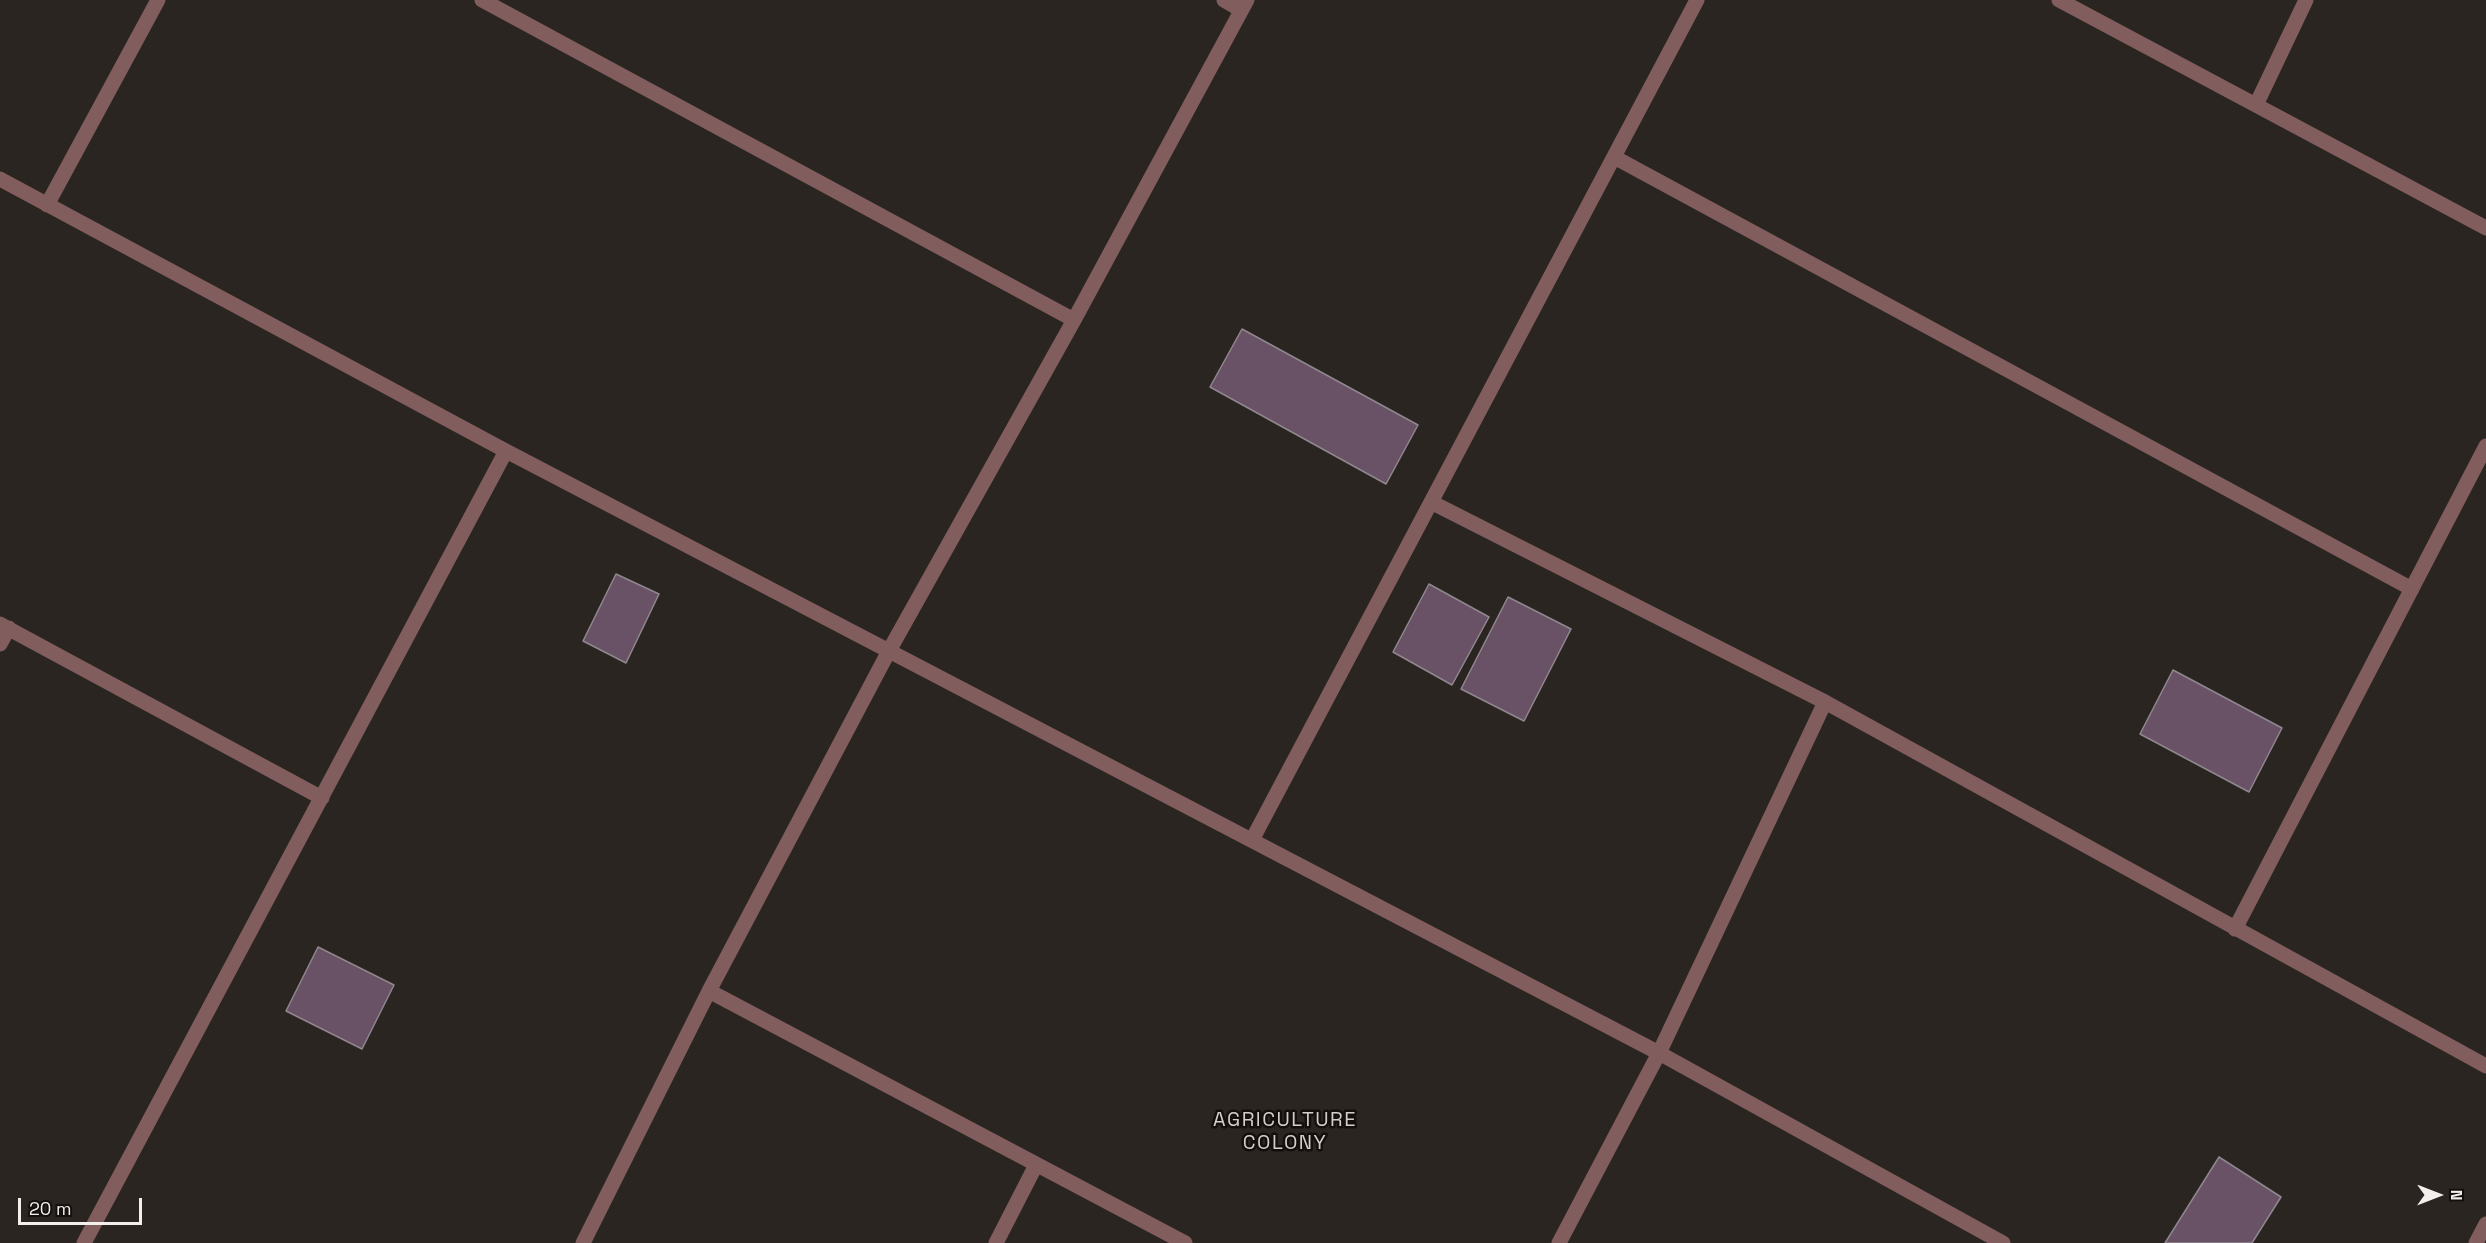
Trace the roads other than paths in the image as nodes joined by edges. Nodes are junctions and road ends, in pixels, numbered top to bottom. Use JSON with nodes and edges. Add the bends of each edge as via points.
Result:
{"nodes":[{"id":1,"x":158,"y":0,"type":"edge"},
{"id":2,"x":482,"y":0,"type":"edge"},
{"id":3,"x":1224,"y":0,"type":"edge"},
{"id":4,"x":1697,"y":0,"type":"edge"},
{"id":5,"x":2059,"y":0,"type":"edge"},
{"id":6,"x":2306,"y":0,"type":"edge"},
{"id":7,"x":1244,"y":5,"type":"edge"},
{"id":8,"x":2256,"y":105,"type":"junction"},
{"id":9,"x":1614,"y":157,"type":"junction"},
{"id":10,"x":0,"y":179,"type":"edge"},
{"id":11,"x":47,"y":205,"type":"junction"},
{"id":12,"x":2486,"y":228,"type":"edge"},
{"id":13,"x":1074,"y":320,"type":"junction"},
{"id":14,"x":2486,"y":446,"type":"edge"},
{"id":15,"x":506,"y":451,"type":"junction"},
{"id":16,"x":1431,"y":502,"type":"junction"},
{"id":17,"x":2412,"y":589,"type":"junction"},
{"id":18,"x":4,"y":626,"type":"edge"},
{"id":19,"x":0,"y":644,"type":"edge"},
{"id":20,"x":890,"y":650,"type":"junction"},
{"id":21,"x":1826,"y":702,"type":"junction"},
{"id":22,"x":322,"y":798,"type":"junction"},
{"id":23,"x":1252,"y":840,"type":"junction"},
{"id":24,"x":2235,"y":929,"type":"junction"},
{"id":25,"x":709,"y":991,"type":"junction"},
{"id":26,"x":1659,"y":1053,"type":"junction"},
{"id":27,"x":2486,"y":1066,"type":"edge"},
{"id":28,"x":1036,"y":1165,"type":"junction"},
{"id":29,"x":2486,"y":1224,"type":"edge"},
{"id":30,"x":84,"y":1243,"type":"edge"},
{"id":31,"x":583,"y":1243,"type":"edge"},
{"id":32,"x":996,"y":1243,"type":"edge"},
{"id":33,"x":1185,"y":1243,"type":"edge"},
{"id":34,"x":1559,"y":1243,"type":"edge"},
{"id":35,"x":2003,"y":1243,"type":"edge"},
{"id":36,"x":2476,"y":1243,"type":"edge"}],
"edges":[{"from":1,"to":11,"type":"street"},
{"from":2,"to":13,"type":"street"},
{"from":3,"to":7,"type":"street"},
{"from":4,"to":9,"type":"street"},
{"from":5,"to":8,"type":"street"},
{"from":6,"to":8,"type":"street"},
{"from":7,"to":13,"type":"street"},
{"from":8,"to":12,"type":"street"},
{"from":9,"to":16,"type":"street"},
{"from":9,"to":17,"type":"street"},
{"from":10,"to":11,"type":"street"},
{"from":11,"to":15,"type":"street"},
{"from":13,"to":20,"type":"street"},
{"from":14,"to":17,"type":"street"},
{"from":15,"to":20,"type":"street"},
{"from":15,"to":22,"type":"street"},
{"from":16,"to":21,"type":"street"},
{"from":16,"to":23,"type":"street"},
{"from":17,"to":24,"type":"street"},
{"from":18,"to":19,"type":"street"},
{"from":18,"to":22,"type":"street"},
{"from":20,"to":23,"type":"street"},
{"from":20,"to":25,"type":"street"},
{"from":21,"to":24,"type":"street"},
{"from":21,"to":26,"type":"street"},
{"from":22,"to":30,"type":"street"},
{"from":23,"to":26,"type":"street"},
{"from":24,"to":27,"type":"street"},
{"from":25,"to":28,"type":"street"},
{"from":25,"to":31,"type":"street"},
{"from":26,"to":34,"type":"street"},
{"from":26,"to":35,"type":"street"},
{"from":28,"to":32,"type":"street"},
{"from":28,"to":33,"type":"street"},
{"from":29,"to":36,"type":"street"}]}
